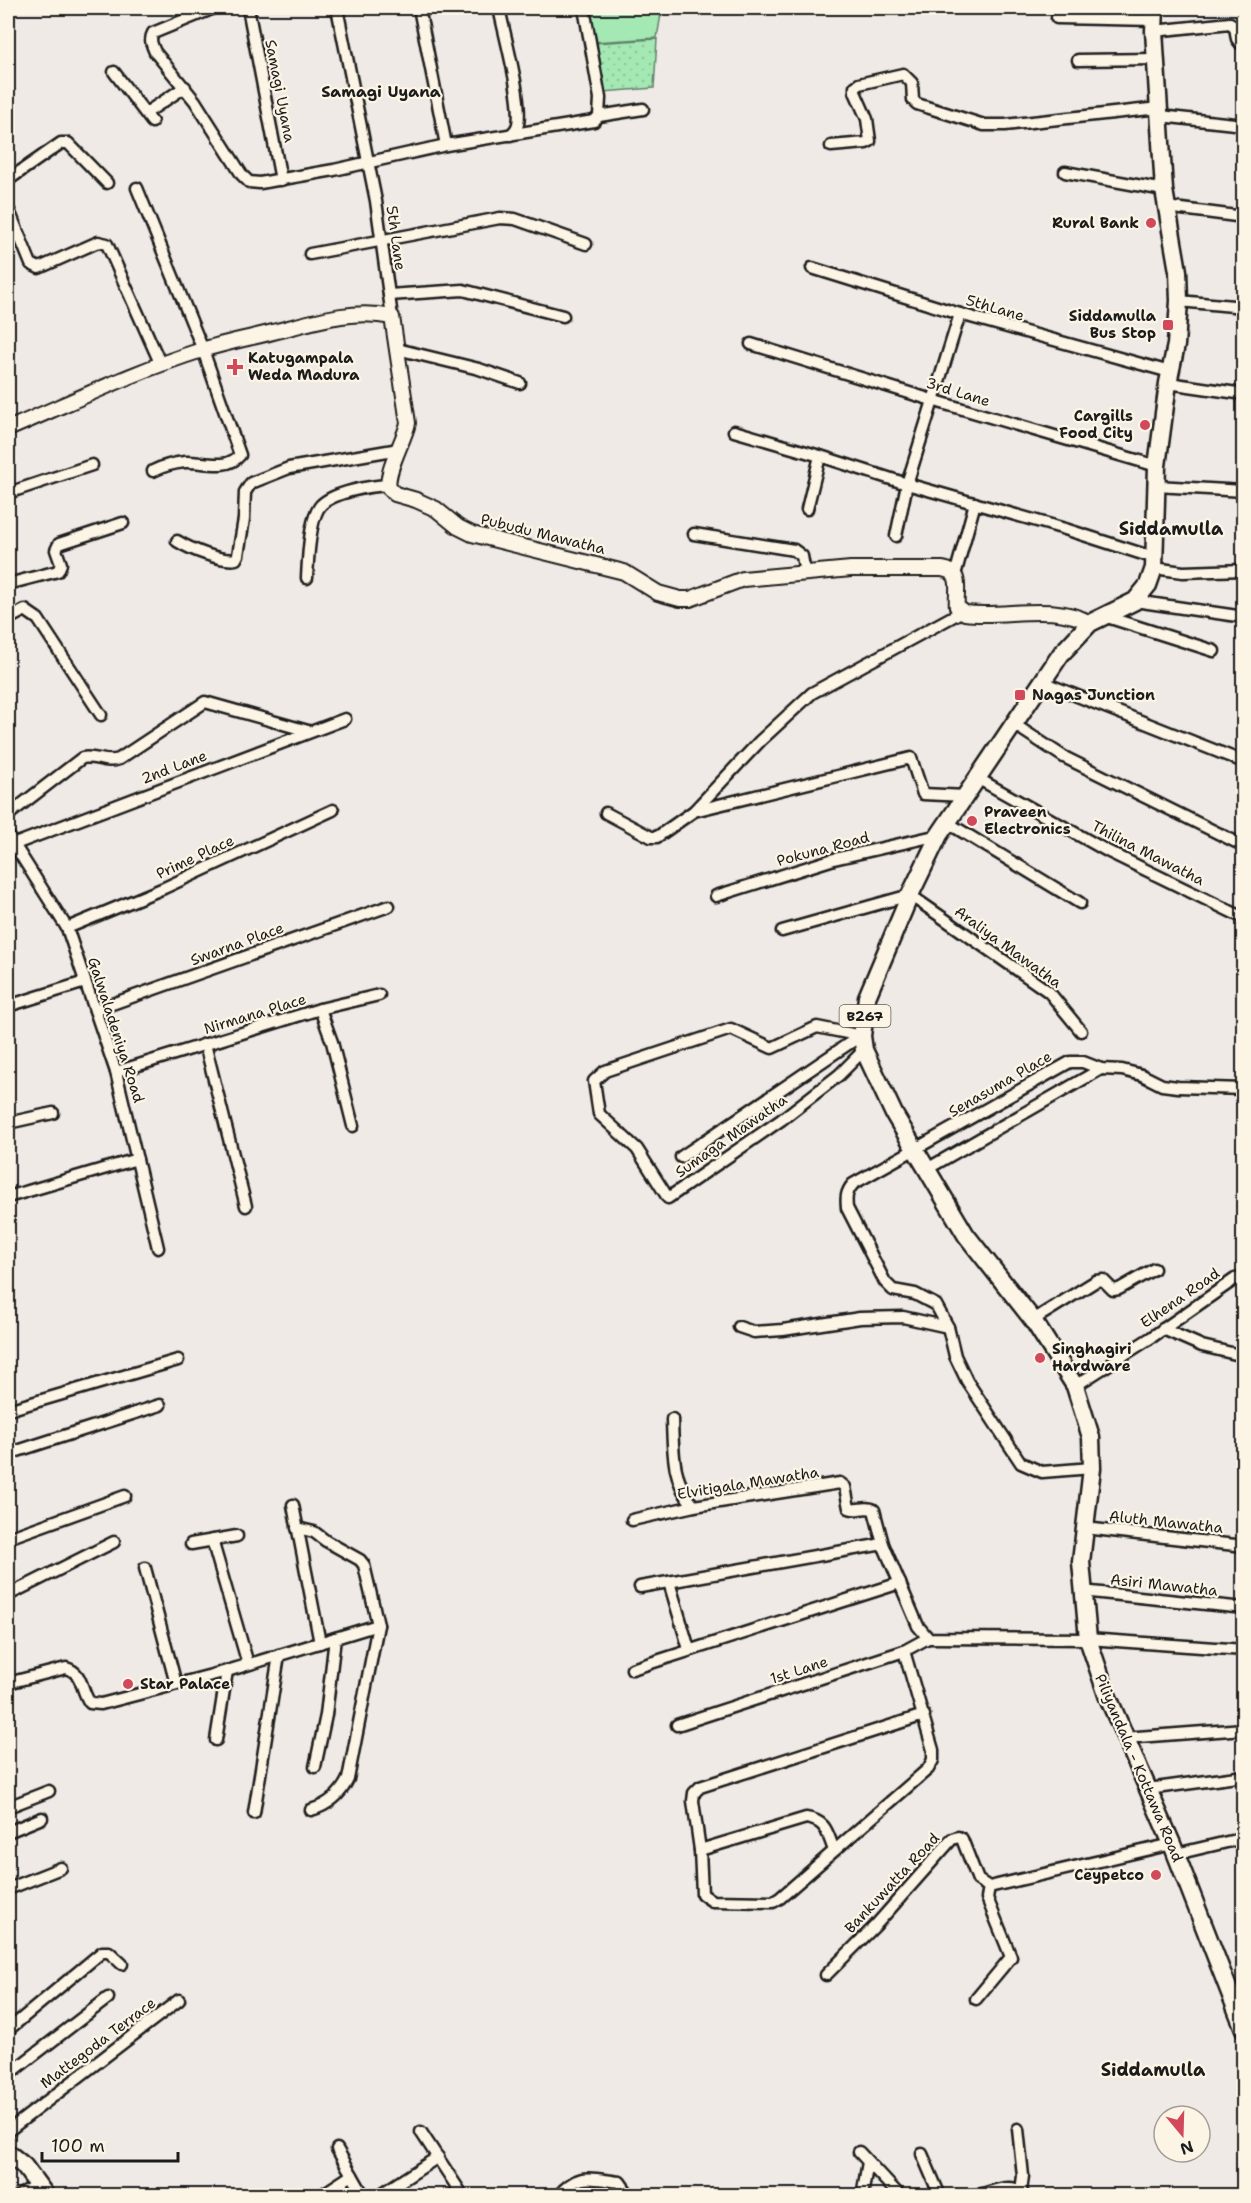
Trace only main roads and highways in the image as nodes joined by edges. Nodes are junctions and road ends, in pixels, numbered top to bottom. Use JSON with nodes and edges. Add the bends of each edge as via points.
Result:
{"nodes":[{"id":1,"x":1154,"y":19,"type":"edge"},
{"id":2,"x":1244,"y":2028,"type":"edge"},
{"id":3,"x":8,"y":2153,"type":"edge"},
{"id":4,"x":42,"y":2189,"type":"edge"}],
"edges":[{"from":1,"to":2,"type":"main road","name":"Piliyandala - Kottawa Road","number":"B267","via":[[1164,190],[1178,271],[1179,301],[1157,466],[1155,563],[1148,585],[1135,601],[1097,620],[1061,654],[944,829],[910,894],[867,997],[862,1041],[894,1114],[966,1235],[1033,1320],[1075,1386],[1090,1437],[1092,1468],[1081,1562],[1088,1639],[1124,1738],[1174,1849]]},
{"from":3,"to":4,"type":"main road"}]}
